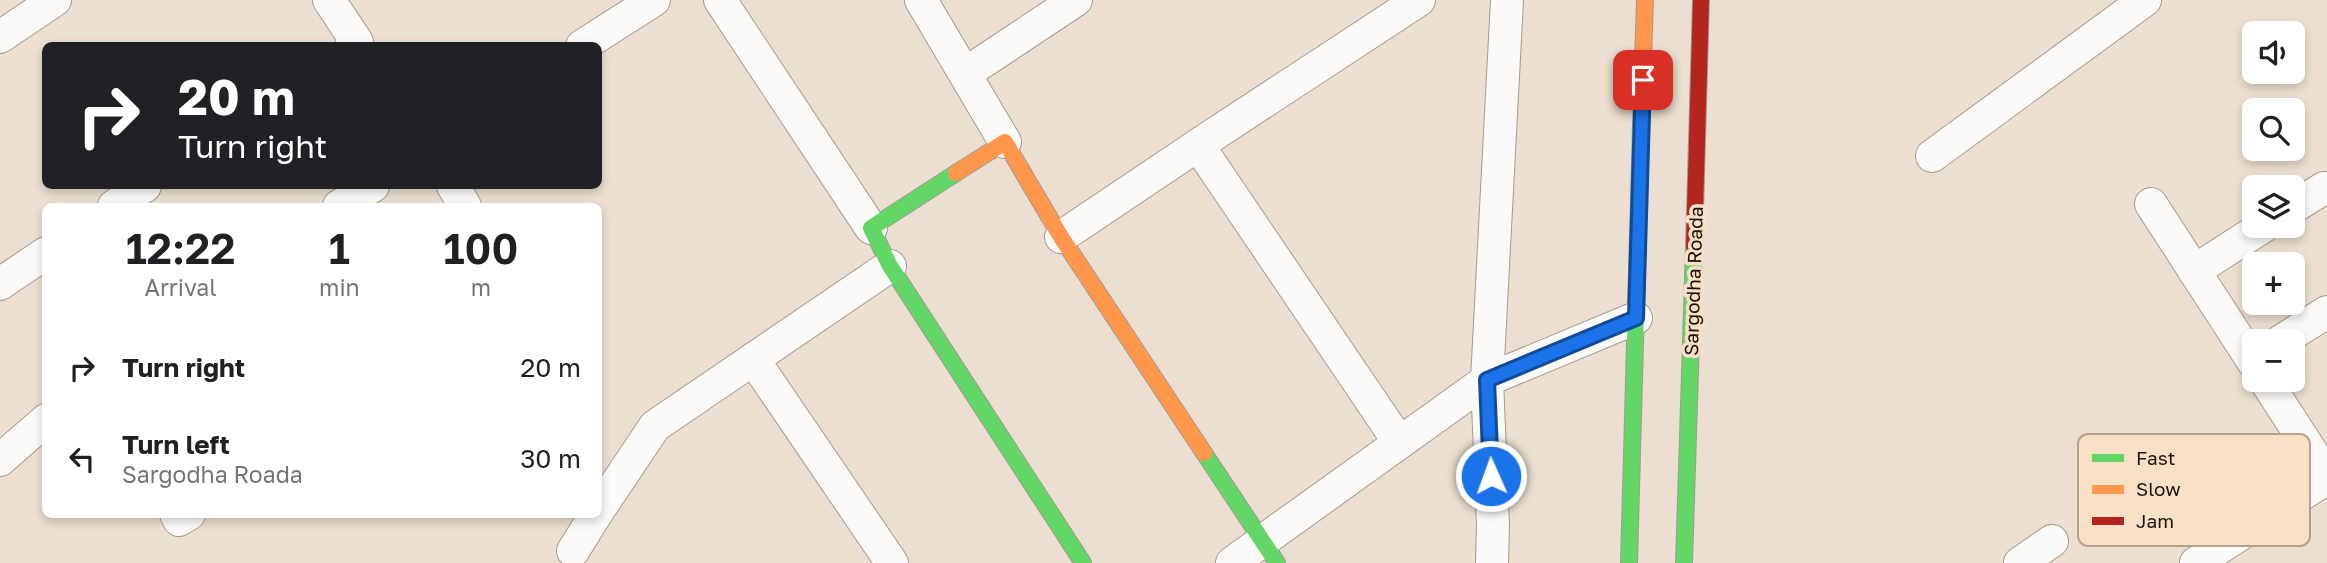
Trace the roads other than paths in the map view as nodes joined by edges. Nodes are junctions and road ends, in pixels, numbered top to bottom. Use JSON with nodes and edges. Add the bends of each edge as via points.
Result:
{"nodes":[{"id":1,"x":55,"y":0,"type":"edge"},
{"id":2,"x":329,"y":0,"type":"edge"},
{"id":3,"x":654,"y":0,"type":"edge"},
{"id":4,"x":720,"y":0,"type":"edge"},
{"id":5,"x":921,"y":0,"type":"edge"},
{"id":6,"x":1076,"y":0,"type":"edge"},
{"id":7,"x":1419,"y":0,"type":"edge"},
{"id":8,"x":1507,"y":0,"type":"edge"},
{"id":9,"x":1645,"y":0,"type":"edge"},
{"id":10,"x":1701,"y":0,"type":"edge"},
{"id":11,"x":2146,"y":0,"type":"edge"},
{"id":12,"x":0,"y":37,"type":"edge"},
{"id":13,"x":357,"y":42,"type":"edge"},
{"id":14,"x":588,"y":42,"type":"edge"},
{"id":15,"x":966,"y":73,"type":"junction"},
{"id":16,"x":1005,"y":142,"type":"junction"},
{"id":17,"x":1198,"y":145,"type":"junction"},
{"id":18,"x":1932,"y":156,"type":"dead end"},
{"id":19,"x":2324,"y":188,"type":"dead end"},
{"id":20,"x":140,"y":189,"type":"edge"},
{"id":21,"x":368,"y":189,"type":"edge"},
{"id":22,"x":2305,"y":200,"type":"edge"},
{"id":23,"x":119,"y":203,"type":"edge"},
{"id":24,"x":344,"y":203,"type":"edge"},
{"id":25,"x":2151,"y":204,"type":"dead end"},
{"id":26,"x":870,"y":228,"type":"junction"},
{"id":27,"x":1061,"y":237,"type":"junction"},
{"id":28,"x":2245,"y":238,"type":"edge"},
{"id":29,"x":42,"y":256,"type":"edge"},
{"id":30,"x":890,"y":265,"type":"junction"},
{"id":31,"x":2194,"y":271,"type":"junction"},
{"id":32,"x":0,"y":284,"type":"edge"},
{"id":33,"x":2327,"y":312,"type":"edge"},
{"id":34,"x":1636,"y":318,"type":"junction"},
{"id":35,"x":2300,"y":329,"type":"edge"},
{"id":36,"x":2242,"y":345,"type":"edge"},
{"id":37,"x":753,"y":359,"type":"junction"},
{"id":38,"x":1487,"y":380,"type":"junction"},
{"id":39,"x":2273,"y":392,"type":"edge"},
{"id":40,"x":42,"y":423,"type":"edge"},
{"id":41,"x":2299,"y":434,"type":"edge"},
{"id":42,"x":1399,"y":442,"type":"junction"},
{"id":43,"x":2310,"y":450,"type":"edge"},
{"id":44,"x":0,"y":460,"type":"edge"},
{"id":45,"x":2327,"y":477,"type":"edge"},
{"id":46,"x":2310,"y":488,"type":"edge"},
{"id":47,"x":602,"y":505,"type":"edge"},
{"id":48,"x":594,"y":518,"type":"edge"},
{"id":49,"x":2052,"y":541,"type":"dead end"},
{"id":50,"x":2222,"y":546,"type":"edge"},
{"id":51,"x":1269,"y":552,"type":"edge"},
{"id":52,"x":569,"y":559,"type":"edge"},
{"id":53,"x":892,"y":563,"type":"edge"},
{"id":54,"x":1083,"y":563,"type":"edge"},
{"id":55,"x":1232,"y":563,"type":"edge"},
{"id":56,"x":1492,"y":563,"type":"edge"},
{"id":57,"x":1629,"y":563,"type":"edge"},
{"id":58,"x":1685,"y":563,"type":"edge"},
{"id":59,"x":2020,"y":563,"type":"edge"},
{"id":60,"x":2196,"y":563,"type":"edge"}],
"edges":[{"from":1,"to":12,"type":"street"},
{"from":2,"to":13,"type":"street"},
{"from":3,"to":14,"type":"street"},
{"from":4,"to":26,"type":"street"},
{"from":5,"to":15,"type":"street"},
{"from":6,"to":15,"type":"street"},
{"from":7,"to":17,"type":"street"},
{"from":8,"to":38,"type":"street"},
{"from":9,"to":34,"type":"main road"},
{"from":10,"to":58,"type":"main road","name":"Sargodha Roada"},
{"from":11,"to":18,"type":"street"},
{"from":15,"to":16,"type":"street"},
{"from":16,"to":26,"type":"main road"},
{"from":16,"to":27,"type":"main road"},
{"from":17,"to":27,"type":"street"},
{"from":17,"to":42,"type":"street"},
{"from":19,"to":22,"type":"street"},
{"from":20,"to":23,"type":"street"},
{"from":21,"to":24,"type":"street"},
{"from":25,"to":31,"type":"street"},
{"from":26,"to":30,"type":"main road"},
{"from":27,"to":51,"type":"main road"},
{"from":28,"to":31,"type":"street"},
{"from":29,"to":32,"type":"street"},
{"from":30,"to":37,"type":"street"},
{"from":30,"to":54,"type":"main road"},
{"from":31,"to":36,"type":"street"},
{"from":33,"to":35,"type":"street"},
{"from":34,"to":38,"type":"street"},
{"from":34,"to":57,"type":"main road"},
{"from":37,"to":47,"type":"street","via":[[654,426]]},
{"from":37,"to":53,"type":"street"},
{"from":38,"to":42,"type":"street"},
{"from":38,"to":56,"type":"street"},
{"from":39,"to":41,"type":"street"},
{"from":40,"to":44,"type":"street"},
{"from":42,"to":51,"type":"street"},
{"from":43,"to":45,"type":"street"},
{"from":45,"to":46,"type":"street"},
{"from":48,"to":52,"type":"street"},
{"from":49,"to":59,"type":"street"},
{"from":50,"to":60,"type":"street"},
{"from":51,"to":55,"type":"street"}]}
